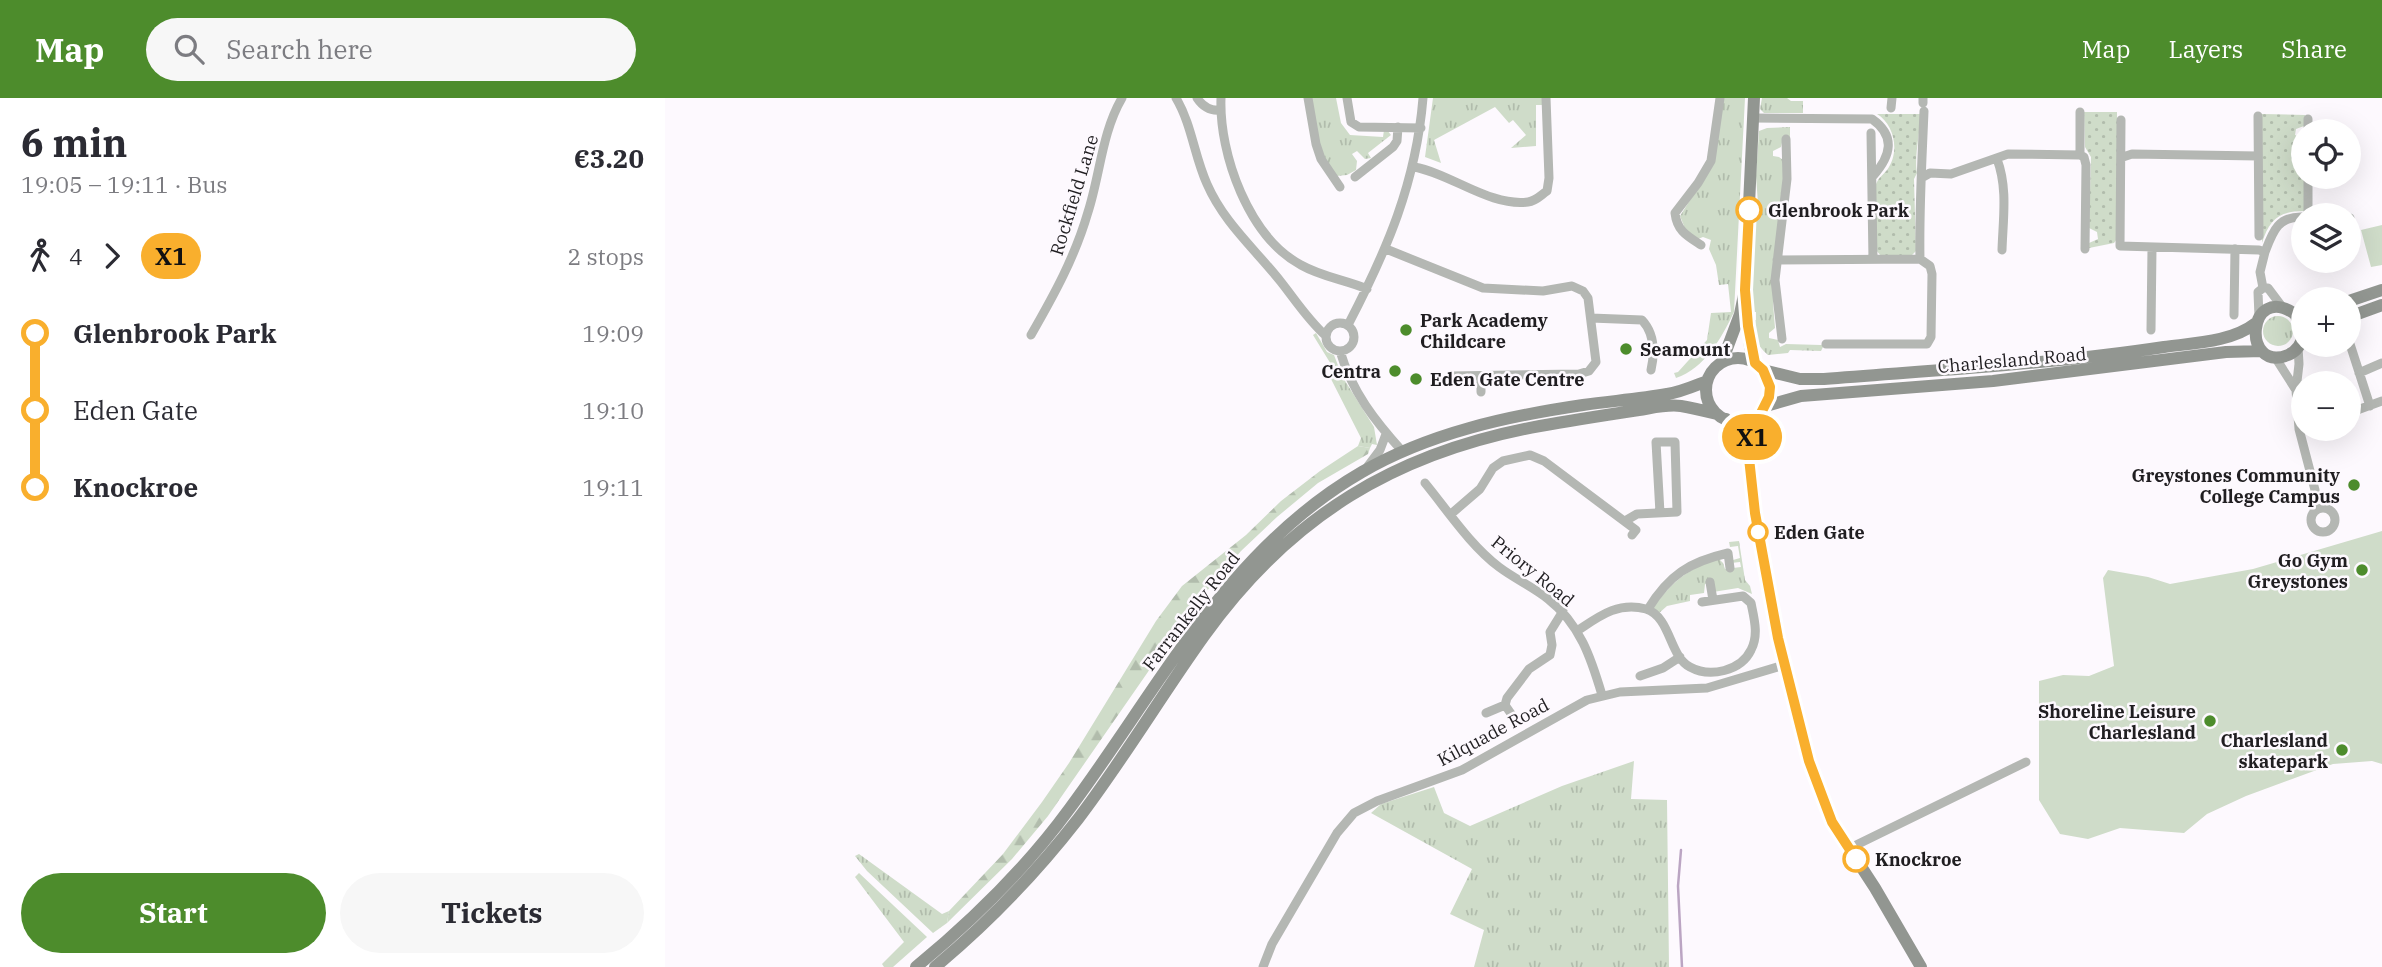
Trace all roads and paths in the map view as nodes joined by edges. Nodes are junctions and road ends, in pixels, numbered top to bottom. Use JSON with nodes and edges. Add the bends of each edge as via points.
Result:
{"nodes":[{"id":1,"x":1122,"y":98,"type":"edge"},
{"id":2,"x":1176,"y":98,"type":"edge"},
{"id":3,"x":1198,"y":98,"type":"edge"},
{"id":4,"x":1221,"y":98,"type":"edge"},
{"id":5,"x":1308,"y":98,"type":"edge"},
{"id":6,"x":1346,"y":98,"type":"edge"},
{"id":7,"x":1423,"y":98,"type":"edge"},
{"id":8,"x":1546,"y":98,"type":"edge"},
{"id":9,"x":1720,"y":98,"type":"edge"},
{"id":10,"x":1754,"y":98,"type":"edge"},
{"id":11,"x":1923,"y":104,"type":"edge"},
{"id":12,"x":1220,"y":110,"type":"junction"},
{"id":13,"x":2080,"y":112,"type":"dead end"},
{"id":14,"x":2258,"y":116,"type":"dead end"},
{"id":15,"x":1753,"y":118,"type":"junction"},
{"id":16,"x":2121,"y":120,"type":"dead end"},
{"id":17,"x":1398,"y":127,"type":"junction"},
{"id":18,"x":1421,"y":128,"type":"junction"},
{"id":19,"x":1871,"y":133,"type":"dead end"},
{"id":20,"x":1786,"y":139,"type":"dead end"},
{"id":21,"x":1774,"y":151,"type":"dead end"},
{"id":22,"x":1785,"y":151,"type":"junction"},
{"id":23,"x":2080,"y":155,"type":"junction"},
{"id":24,"x":2258,"y":156,"type":"junction"},
{"id":25,"x":2123,"y":157,"type":"junction"},
{"id":26,"x":1997,"y":159,"type":"junction"},
{"id":27,"x":1414,"y":167,"type":"junction"},
{"id":28,"x":1873,"y":176,"type":"junction"},
{"id":29,"x":1355,"y":177,"type":"dead end"},
{"id":30,"x":1923,"y":177,"type":"junction"},
{"id":31,"x":1340,"y":187,"type":"dead end"},
{"id":32,"x":2291,"y":218,"type":"edge"},
{"id":33,"x":2259,"y":236,"type":"dead end"},
{"id":34,"x":1701,"y":245,"type":"dead end"},
{"id":35,"x":2152,"y":248,"type":"junction"},
{"id":36,"x":1386,"y":249,"type":"junction"},
{"id":37,"x":2085,"y":249,"type":"dead end"},
{"id":38,"x":2002,"y":250,"type":"dead end"},
{"id":39,"x":2235,"y":250,"type":"junction"},
{"id":40,"x":2265,"y":252,"type":"junction"},
{"id":41,"x":1873,"y":259,"type":"junction"},
{"id":42,"x":1920,"y":259,"type":"junction"},
{"id":43,"x":1777,"y":260,"type":"junction"},
{"id":44,"x":2263,"y":288,"type":"junction"},
{"id":45,"x":1367,"y":289,"type":"junction"},
{"id":46,"x":1745,"y":290,"type":"junction"},
{"id":47,"x":2382,"y":290,"type":"edge"},
{"id":48,"x":2361,"y":297,"type":"edge"},
{"id":49,"x":2382,"y":305,"type":"edge"},
{"id":50,"x":2285,"y":309,"type":"junction"},
{"id":51,"x":2291,"y":309,"type":"edge"},
{"id":52,"x":2291,"y":313,"type":"edge"},
{"id":53,"x":2361,"y":313,"type":"edge"},
{"id":54,"x":2234,"y":314,"type":"dead end"},
{"id":55,"x":1591,"y":318,"type":"junction"},
{"id":56,"x":2257,"y":320,"type":"junction"},
{"id":57,"x":1313,"y":324,"type":"junction"},
{"id":58,"x":1332,"y":324,"type":"junction"},
{"id":59,"x":1348,"y":325,"type":"junction"},
{"id":60,"x":2151,"y":330,"type":"dead end"},
{"id":61,"x":1031,"y":335,"type":"dead end"},
{"id":62,"x":1325,"y":336,"type":"junction"},
{"id":63,"x":1782,"y":339,"type":"dead end"},
{"id":64,"x":1826,"y":344,"type":"dead end"},
{"id":65,"x":1837,"y":344,"type":"junction"},
{"id":66,"x":1340,"y":351,"type":"junction"},
{"id":67,"x":2262,"y":351,"type":"junction"},
{"id":68,"x":2291,"y":351,"type":"edge"},
{"id":69,"x":1837,"y":357,"type":"dead end"},
{"id":70,"x":2275,"y":357,"type":"junction"},
{"id":71,"x":1722,"y":362,"type":"junction"},
{"id":72,"x":2382,"y":363,"type":"edge"},
{"id":73,"x":1759,"y":367,"type":"junction"},
{"id":74,"x":1651,"y":370,"type":"dead end"},
{"id":75,"x":2361,"y":372,"type":"edge"},
{"id":76,"x":1451,"y":376,"type":"dead end"},
{"id":77,"x":1481,"y":376,"type":"junction"},
{"id":78,"x":2361,"y":379,"type":"edge"},
{"id":79,"x":1707,"y":382,"type":"junction"},
{"id":80,"x":2291,"y":382,"type":"edge"},
{"id":81,"x":1481,"y":392,"type":"dead end"},
{"id":82,"x":2382,"y":401,"type":"edge"},
{"id":83,"x":2370,"y":406,"type":"junction"},
{"id":84,"x":1763,"y":409,"type":"junction"},
{"id":85,"x":2361,"y":409,"type":"edge"},
{"id":86,"x":1721,"y":417,"type":"junction"},
{"id":87,"x":1386,"y":434,"type":"junction"},
{"id":88,"x":2304,"y":441,"type":"edge"},
{"id":89,"x":1748,"y":449,"type":"junction"},
{"id":90,"x":1403,"y":452,"type":"junction"},
{"id":91,"x":1363,"y":472,"type":"junction"},
{"id":92,"x":1425,"y":482,"type":"dead end"},
{"id":93,"x":2315,"y":490,"type":"junction"},
{"id":94,"x":2327,"y":508,"type":"junction"},
{"id":95,"x":2314,"y":511,"type":"junction"},
{"id":96,"x":1660,"y":513,"type":"junction"},
{"id":97,"x":1451,"y":514,"type":"junction"},
{"id":98,"x":1625,"y":522,"type":"junction"},
{"id":99,"x":1632,"y":535,"type":"dead end"},
{"id":100,"x":1730,"y":568,"type":"dead end"},
{"id":101,"x":1710,"y":582,"type":"dead end"},
{"id":102,"x":1713,"y":600,"type":"junction"},
{"id":103,"x":1702,"y":602,"type":"dead end"},
{"id":104,"x":1648,"y":609,"type":"junction"},
{"id":105,"x":1563,"y":611,"type":"junction"},
{"id":106,"x":1577,"y":631,"type":"junction"},
{"id":107,"x":1680,"y":657,"type":"junction"},
{"id":108,"x":1784,"y":665,"type":"junction"},
{"id":109,"x":1640,"y":676,"type":"dead end"},
{"id":110,"x":1602,"y":695,"type":"junction"},
{"id":111,"x":1506,"y":705,"type":"junction"},
{"id":112,"x":1486,"y":713,"type":"dead end"},
{"id":113,"x":1514,"y":718,"type":"dead end"},
{"id":114,"x":2026,"y":762,"type":"dead end"},
{"id":115,"x":1849,"y":849,"type":"junction"},
{"id":116,"x":916,"y":967,"type":"edge"},
{"id":117,"x":935,"y":967,"type":"edge"},
{"id":118,"x":1263,"y":967,"type":"edge"},
{"id":119,"x":1921,"y":967,"type":"edge"}],
"edges":[{"from":1,"to":61,"type":"street","name":"Rockfield Lane","via":[[1074,256]]},
{"from":2,"to":57,"type":"street","via":[[1217,204]]},
{"from":3,"to":12,"type":"street","via":[[1212,111]]},
{"from":4,"to":12,"type":"street"},
{"from":5,"to":31,"type":"street","via":[[1321,159]]},
{"from":6,"to":17,"type":"street","via":[[1351,122],[1359,127]]},
{"from":7,"to":18,"type":"street"},
{"from":8,"to":27,"type":"street","via":[[1549,178],[1547,191],[1537,199],[1502,201]]},
{"from":9,"to":34,"type":"street","via":[[1711,161],[1675,213],[1683,234]]},
{"from":10,"to":15,"type":"main road"},
{"from":11,"to":30,"type":"street"},
{"from":12,"to":45,"type":"street","via":[[1235,174],[1262,231],[1300,265]]},
{"from":13,"to":23,"type":"street"},
{"from":14,"to":24,"type":"street"},
{"from":15,"to":28,"type":"street","via":[[1872,118],[1887,137],[1888,152]]},
{"from":15,"to":46,"type":"main road"},
{"from":16,"to":25,"type":"street"},
{"from":17,"to":18,"type":"street"},
{"from":17,"to":29,"type":"street","via":[[1393,147]]},
{"from":18,"to":27,"type":"street"},
{"from":19,"to":28,"type":"street"},
{"from":20,"to":22,"type":"street"},
{"from":21,"to":22,"type":"street"},
{"from":22,"to":43,"type":"street","via":[[1787,179]]},
{"from":23,"to":26,"type":"street","via":[[2007,154]]},
{"from":23,"to":37,"type":"street","via":[[2086,165],[2089,236]]},
{"from":24,"to":25,"type":"street"},
{"from":24,"to":33,"type":"street"},
{"from":25,"to":35,"type":"street","via":[[2120,246]]},
{"from":26,"to":30,"type":"street","via":[[1951,174]]},
{"from":26,"to":38,"type":"street","via":[[2004,187]]},
{"from":27,"to":36,"type":"street"},
{"from":28,"to":41,"type":"street"},
{"from":30,"to":42,"type":"street","via":[[1919,189]]},
{"from":32,"to":40,"type":"street","via":[[2278,224]]},
{"from":35,"to":39,"type":"street"},
{"from":35,"to":60,"type":"street"},
{"from":36,"to":45,"type":"street"},
{"from":36,"to":55,"type":"street","via":[[1494,290],[1543,291],[1572,286],[1588,298]]},
{"from":39,"to":40,"type":"street"},
{"from":39,"to":54,"type":"street"},
{"from":40,"to":44,"type":"street","via":[[2260,272]]},
{"from":41,"to":42,"type":"street"},
{"from":41,"to":43,"type":"street"},
{"from":42,"to":65,"type":"street","via":[[1932,274],[1927,344]]},
{"from":43,"to":63,"type":"street"},
{"from":44,"to":50,"type":"street"},
{"from":44,"to":56,"type":"street","via":[[2258,292]]},
{"from":45,"to":59,"type":"street"},
{"from":46,"to":71,"type":"main road"},
{"from":46,"to":73,"type":"main road","via":[[1750,346]]},
{"from":47,"to":48,"type":"main road"},
{"from":49,"to":53,"type":"main road"},
{"from":50,"to":51,"type":"main road"},
{"from":50,"to":52,"type":"main road"},
{"from":50,"to":56,"type":"main road","via":[[2270,309]]},
{"from":55,"to":74,"type":"street","via":[[1642,320],[1653,341]]},
{"from":55,"to":77,"type":"street","via":[[1596,362],[1589,372]]},
{"from":56,"to":67,"type":"main road","via":[[2255,339]]},
{"from":56,"to":73,"type":"main road","name":"Charlesland Road","via":[[2245,332],[2212,340],[2070,359],[1824,379],[1800,379]]},
{"from":57,"to":58,"type":"street"},
{"from":57,"to":62,"type":"street"},
{"from":58,"to":59,"type":"street"},
{"from":58,"to":62,"type":"street"},
{"from":59,"to":66,"type":"street","via":[[1354,340]]},
{"from":62,"to":66,"type":"street","via":[[1331,348]]},
{"from":64,"to":65,"type":"street"},
{"from":65,"to":69,"type":"street"},
{"from":66,"to":87,"type":"street","via":[[1348,377]]},
{"from":67,"to":70,"type":"main road"},
{"from":67,"to":84,"type":"main road","name":"Charlesland Road","via":[[1993,381],[1801,396]]},
{"from":68,"to":70,"type":"main road"},
{"from":70,"to":80,"type":"street"},
{"from":71,"to":73,"type":"main road","via":[[1739,358]]},
{"from":71,"to":79,"type":"main road"},
{"from":72,"to":75,"type":"street"},
{"from":73,"to":84,"type":"main road","via":[[1770,387]]},
{"from":76,"to":77,"type":"street"},
{"from":77,"to":81,"type":"street"},
{"from":78,"to":83,"type":"street"},
{"from":79,"to":86,"type":"main road","via":[[1707,399]]},
{"from":79,"to":90,"type":"main road","name":"Farrankelly Road","via":[[1669,394],[1496,421]]},
{"from":82,"to":83,"type":"street"},
{"from":83,"to":85,"type":"street"},
{"from":84,"to":86,"type":"main road","via":[[1745,421]]},
{"from":84,"to":89,"type":"main road"},
{"from":86,"to":89,"type":"main road"},
{"from":86,"to":117,"type":"main road","name":"Farrankelly Road","via":[[1671,406],[1472,440],[1398,469],[1331,507],[1269,558],[1236,595],[1079,818],[1015,892]]},
{"from":87,"to":90,"type":"street"},
{"from":87,"to":91,"type":"street","via":[[1375,459]]},
{"from":88,"to":93,"type":"street"},
{"from":89,"to":108,"type":"main road","via":[[1761,551]]},
{"from":90,"to":91,"type":"main road","name":"Farrankelly Road"},
{"from":91,"to":116,"type":"main road","name":"Farrankelly Road","via":[[1289,524],[1229,585],[1061,820],[986,905]]},
{"from":92,"to":97,"type":"street","name":"Priory Road"},
{"from":93,"to":94,"type":"street"},
{"from":93,"to":95,"type":"street"},
{"from":94,"to":95,"type":"street"},
{"from":94,"to":95,"type":"street","via":[[2335,521],[2325,532],[2312,525]]},
{"from":96,"to":96,"type":"street","via":[[1656,442],[1675,442],[1677,512]]},
{"from":96,"to":98,"type":"street","via":[[1637,514]]},
{"from":97,"to":98,"type":"street","via":[[1480,489],[1493,468],[1503,461],[1530,456],[1544,461]]},
{"from":97,"to":105,"type":"street","name":"Priory Road","via":[[1499,567]]},
{"from":98,"to":99,"type":"street","via":[[1636,530]]},
{"from":100,"to":104,"type":"street","via":[[1728,553],[1685,568]]},
{"from":101,"to":102,"type":"street"},
{"from":102,"to":103,"type":"street"},
{"from":102,"to":107,"type":"street","via":[[1748,598],[1755,624],[1751,651],[1731,669],[1717,672],[1689,667]]},
{"from":104,"to":106,"type":"street","via":[[1612,609]]},
{"from":104,"to":107,"type":"street","via":[[1664,626]]},
{"from":105,"to":106,"type":"street","name":"Priory Road"},
{"from":105,"to":111,"type":"street","via":[[1550,632],[1550,655],[1529,670]]},
{"from":106,"to":110,"type":"street","name":"Priory Road"},
{"from":107,"to":109,"type":"street"},
{"from":108,"to":110,"type":"street","name":"Kilquade Road","via":[[1707,688]]},
{"from":108,"to":115,"type":"main road","via":[[1820,793]]},
{"from":110,"to":118,"type":"street","name":"Kilquade Road","via":[[1566,710],[1462,770],[1377,801],[1350,816],[1272,944]]},
{"from":111,"to":112,"type":"street"},
{"from":111,"to":113,"type":"street"},
{"from":114,"to":115,"type":"street"},
{"from":115,"to":119,"type":"main road"}]}
